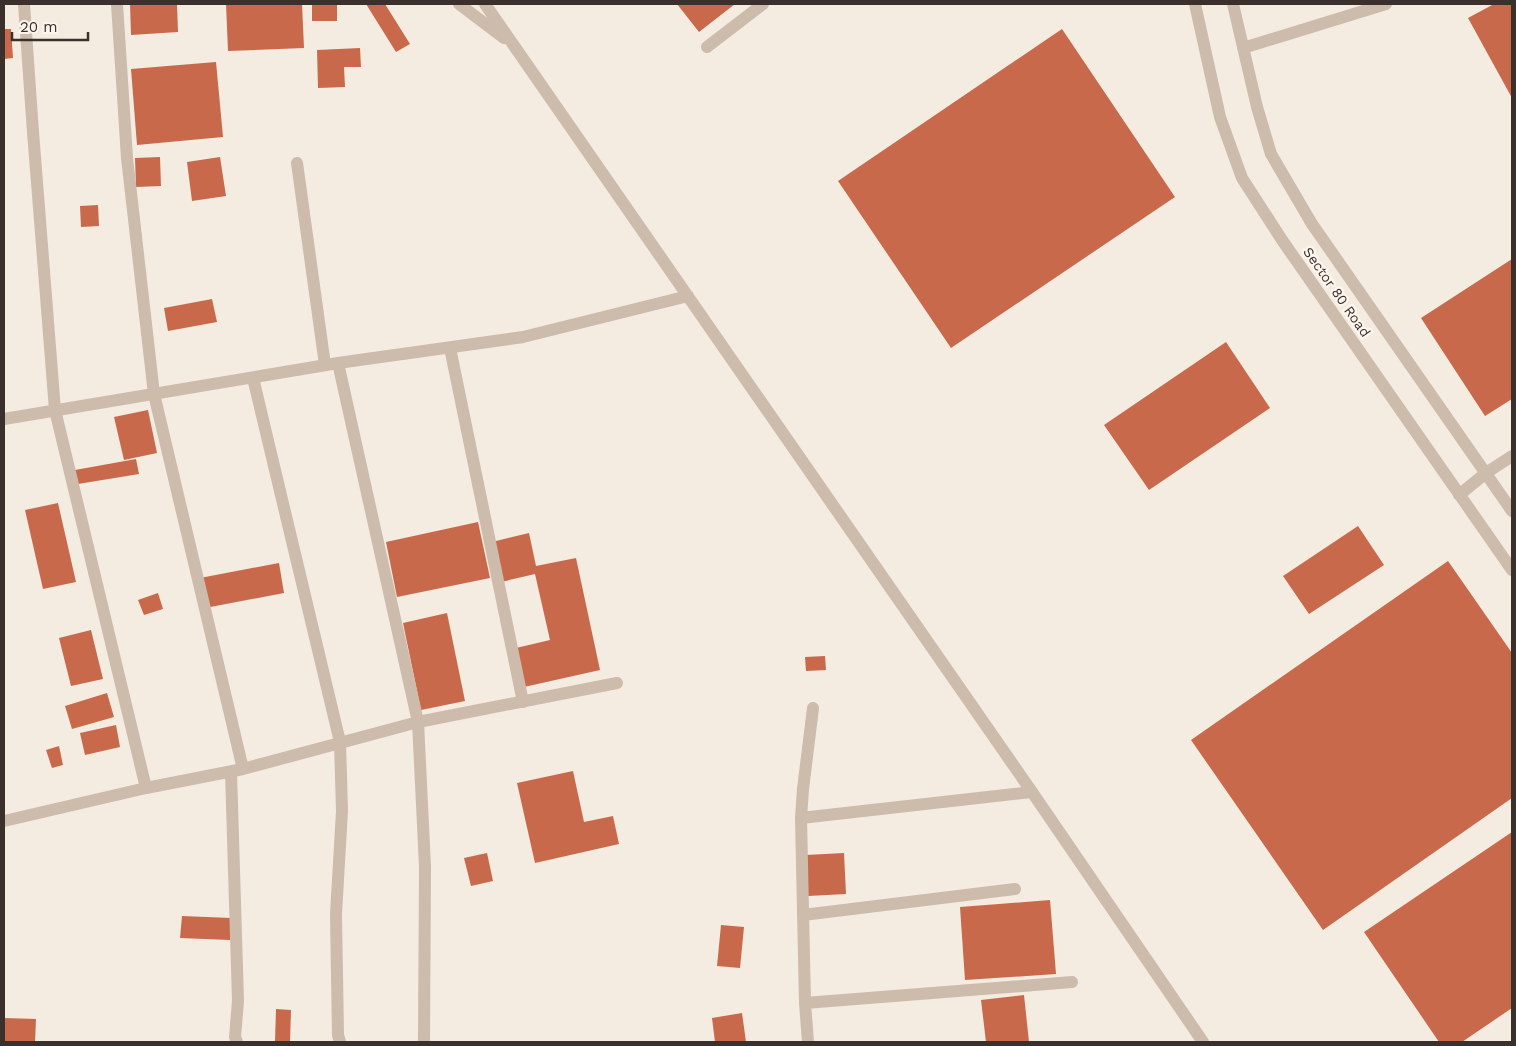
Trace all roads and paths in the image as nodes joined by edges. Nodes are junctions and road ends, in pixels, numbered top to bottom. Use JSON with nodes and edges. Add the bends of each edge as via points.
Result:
{"nodes":[{"id":1,"x":24,"y":4,"type":"edge"},
{"id":2,"x":117,"y":4,"type":"edge"},
{"id":3,"x":459,"y":4,"type":"edge"},
{"id":4,"x":485,"y":4,"type":"edge"},
{"id":5,"x":763,"y":4,"type":"edge"},
{"id":6,"x":1195,"y":4,"type":"edge"},
{"id":7,"x":1233,"y":4,"type":"edge"},
{"id":8,"x":1386,"y":4,"type":"edge"},
{"id":9,"x":514,"y":46,"type":"junction"},
{"id":10,"x":707,"y":47,"type":"dead end"},
{"id":11,"x":1243,"y":48,"type":"junction"},
{"id":12,"x":297,"y":163,"type":"dead end"},
{"id":13,"x":688,"y":296,"type":"junction"},
{"id":14,"x":450,"y":348,"type":"junction"},
{"id":15,"x":338,"y":363,"type":"junction"},
{"id":16,"x":325,"y":365,"type":"junction"},
{"id":17,"x":253,"y":378,"type":"junction"},
{"id":18,"x":154,"y":394,"type":"junction"},
{"id":19,"x":56,"y":410,"type":"junction"},
{"id":20,"x":4,"y":420,"type":"edge"},
{"id":21,"x":1512,"y":456,"type":"edge"},
{"id":22,"x":1486,"y":473,"type":"junction"},
{"id":23,"x":1459,"y":495,"type":"junction"},
{"id":24,"x":1512,"y":511,"type":"edge"},
{"id":25,"x":1512,"y":570,"type":"edge"},
{"id":26,"x":617,"y":683,"type":"dead end"},
{"id":27,"x":524,"y":702,"type":"junction"},
{"id":28,"x":813,"y":708,"type":"dead end"},
{"id":29,"x":418,"y":722,"type":"junction"},
{"id":30,"x":340,"y":742,"type":"junction"},
{"id":31,"x":237,"y":770,"type":"junction"},
{"id":32,"x":146,"y":788,"type":"junction"},
{"id":33,"x":1032,"y":792,"type":"junction"},
{"id":34,"x":802,"y":818,"type":"junction"},
{"id":35,"x":4,"y":822,"type":"edge"},
{"id":36,"x":1015,"y":889,"type":"dead end"},
{"id":37,"x":803,"y":915,"type":"junction"},
{"id":38,"x":1072,"y":982,"type":"dead end"},
{"id":39,"x":805,"y":1003,"type":"junction"},
{"id":40,"x":237,"y":1042,"type":"edge"},
{"id":41,"x":340,"y":1042,"type":"edge"},
{"id":42,"x":424,"y":1042,"type":"edge"},
{"id":43,"x":808,"y":1042,"type":"edge"},
{"id":44,"x":1204,"y":1042,"type":"edge"}],
"edges":[{"from":1,"to":19,"type":"street"},
{"from":2,"to":18,"type":"street","via":[[127,158]]},
{"from":3,"to":9,"type":"street"},
{"from":4,"to":9,"type":"street"},
{"from":5,"to":10,"type":"street"},
{"from":6,"to":23,"type":"street","name":"Sector 80 Road","via":[[1220,117],[1242,178]]},
{"from":7,"to":11,"type":"street","name":"Sector 80 Road"},
{"from":8,"to":11,"type":"street"},
{"from":9,"to":13,"type":"street"},
{"from":11,"to":22,"type":"street","name":"Sector 80 Road","via":[[1271,154],[1312,224]]},
{"from":12,"to":16,"type":"street"},
{"from":13,"to":14,"type":"street","via":[[523,337]]},
{"from":13,"to":33,"type":"street"},
{"from":14,"to":15,"type":"street"},
{"from":14,"to":27,"type":"street"},
{"from":15,"to":16,"type":"street"},
{"from":15,"to":29,"type":"street"},
{"from":16,"to":17,"type":"street"},
{"from":17,"to":18,"type":"street"},
{"from":17,"to":30,"type":"street"},
{"from":18,"to":19,"type":"street"},
{"from":18,"to":31,"type":"street"},
{"from":19,"to":20,"type":"street"},
{"from":19,"to":32,"type":"street"},
{"from":21,"to":22,"type":"street"},
{"from":22,"to":23,"type":"street"},
{"from":22,"to":24,"type":"street","name":"Sector 80 Road"},
{"from":23,"to":25,"type":"street","name":"Sector 80 Road"},
{"from":26,"to":27,"type":"street"},
{"from":27,"to":29,"type":"street"},
{"from":28,"to":34,"type":"street"},
{"from":29,"to":30,"type":"street"},
{"from":29,"to":42,"type":"street","via":[[424,866]]},
{"from":30,"to":31,"type":"street"},
{"from":30,"to":41,"type":"street","via":[[342,810],[336,914]]},
{"from":31,"to":32,"type":"street"},
{"from":31,"to":40,"type":"street"},
{"from":32,"to":35,"type":"street"},
{"from":33,"to":34,"type":"street"},
{"from":33,"to":44,"type":"street"},
{"from":34,"to":37,"type":"street"},
{"from":36,"to":37,"type":"street"},
{"from":37,"to":39,"type":"street"},
{"from":38,"to":39,"type":"street"},
{"from":39,"to":43,"type":"street"}]}
